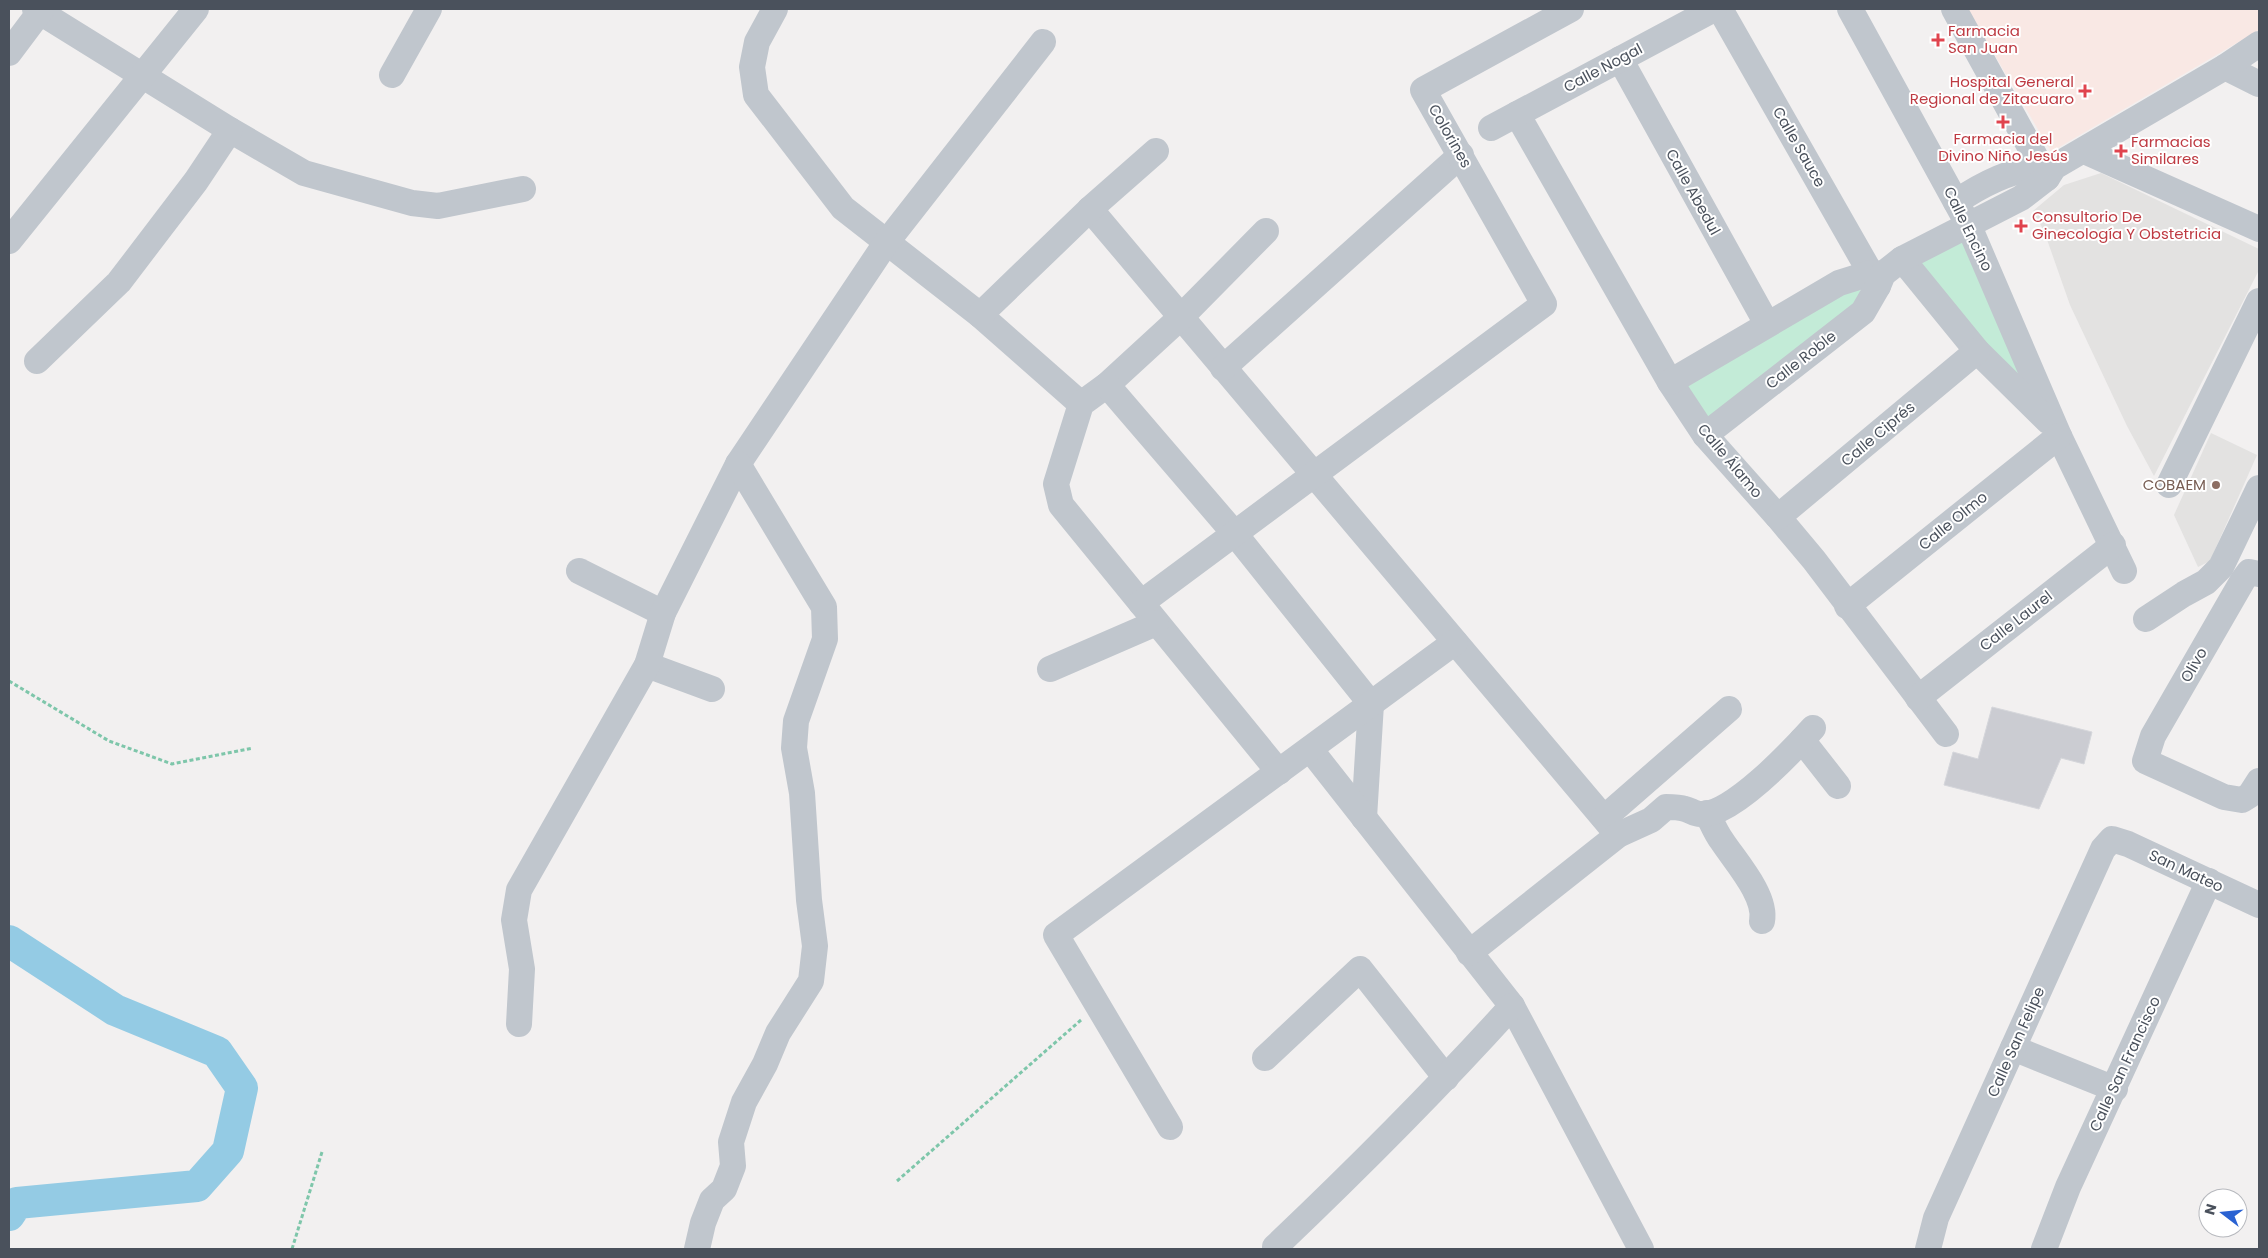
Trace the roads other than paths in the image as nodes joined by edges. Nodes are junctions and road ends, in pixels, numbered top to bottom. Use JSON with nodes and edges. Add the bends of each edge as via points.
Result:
{"nodes":[{"id":1,"x":196,"y":9,"type":"edge"},
{"id":2,"x":429,"y":9,"type":"edge"},
{"id":3,"x":775,"y":9,"type":"edge"},
{"id":4,"x":1571,"y":9,"type":"edge"},
{"id":5,"x":1714,"y":9,"type":"edge"},
{"id":6,"x":1720,"y":9,"type":"edge"},
{"id":7,"x":1850,"y":9,"type":"edge"},
{"id":8,"x":1954,"y":9,"type":"edge"},
{"id":9,"x":39,"y":10,"type":"edge"},
{"id":10,"x":1043,"y":42,"type":"dead end"},
{"id":11,"x":2259,"y":44,"type":"edge"},
{"id":12,"x":9,"y":53,"type":"edge"},
{"id":13,"x":1620,"y":59,"type":"junction"},
{"id":14,"x":2225,"y":67,"type":"junction"},
{"id":15,"x":144,"y":75,"type":"junction"},
{"id":16,"x":392,"y":75,"type":"dead end"},
{"id":17,"x":2259,"y":84,"type":"edge"},
{"id":18,"x":1517,"y":114,"type":"junction"},
{"id":19,"x":1492,"y":128,"type":"dead end"},
{"id":20,"x":230,"y":130,"type":"junction"},
{"id":21,"x":1156,"y":151,"type":"dead end"},
{"id":22,"x":2084,"y":151,"type":"junction"},
{"id":23,"x":1461,"y":155,"type":"junction"},
{"id":24,"x":2047,"y":170,"type":"junction"},
{"id":25,"x":523,"y":189,"type":"dead end"},
{"id":26,"x":1090,"y":209,"type":"junction"},
{"id":27,"x":1962,"y":213,"type":"junction"},
{"id":28,"x":2259,"y":229,"type":"edge"},
{"id":29,"x":1266,"y":230,"type":"dead end"},
{"id":30,"x":9,"y":240,"type":"edge"},
{"id":31,"x":886,"y":242,"type":"junction"},
{"id":32,"x":1884,"y":273,"type":"junction"},
{"id":33,"x":2259,"y":301,"type":"edge"},
{"id":34,"x":980,"y":315,"type":"junction"},
{"id":35,"x":1180,"y":318,"type":"junction"},
{"id":36,"x":1767,"y":324,"type":"junction"},
{"id":37,"x":1977,"y":351,"type":"junction"},
{"id":38,"x":36,"y":360,"type":"dead end"},
{"id":39,"x":1224,"y":368,"type":"junction"},
{"id":40,"x":1670,"y":382,"type":"junction"},
{"id":41,"x":1107,"y":385,"type":"junction"},
{"id":42,"x":1081,"y":404,"type":"junction"},
{"id":43,"x":2058,"y":433,"type":"junction"},
{"id":44,"x":1705,"y":435,"type":"junction"},
{"id":45,"x":738,"y":464,"type":"junction"},
{"id":46,"x":1314,"y":474,"type":"junction"},
{"id":47,"x":2169,"y":486,"type":"dead end"},
{"id":48,"x":2259,"y":488,"type":"edge"},
{"id":49,"x":1778,"y":517,"type":"junction"},
{"id":50,"x":1235,"y":534,"type":"junction"},
{"id":51,"x":2113,"y":545,"type":"junction"},
{"id":52,"x":579,"y":571,"type":"dead end"},
{"id":53,"x":2124,"y":571,"type":"dead end"},
{"id":54,"x":2254,"y":573,"type":"edge"},
{"id":55,"x":1847,"y":606,"type":"junction"},
{"id":56,"x":663,"y":612,"type":"junction"},
{"id":57,"x":1149,"y":613,"type":"junction"},
{"id":58,"x":2146,"y":619,"type":"dead end"},
{"id":59,"x":1455,"y":642,"type":"junction"},
{"id":60,"x":647,"y":665,"type":"junction"},
{"id":61,"x":1050,"y":669,"type":"dead end"},
{"id":62,"x":712,"y":689,"type":"dead end"},
{"id":63,"x":1918,"y":698,"type":"junction"},
{"id":64,"x":1371,"y":704,"type":"junction"},
{"id":65,"x":1729,"y":709,"type":"dead end"},
{"id":66,"x":1946,"y":734,"type":"dead end"},
{"id":67,"x":1310,"y":749,"type":"junction"},
{"id":68,"x":1279,"y":772,"type":"junction"},
{"id":69,"x":2259,"y":781,"type":"edge"},
{"id":70,"x":1838,"y":786,"type":"dead end"},
{"id":71,"x":1707,"y":813,"type":"junction"},
{"id":72,"x":1364,"y":818,"type":"junction"},
{"id":73,"x":1611,"y":827,"type":"junction"},
{"id":74,"x":2112,"y":839,"type":"joint"},
{"id":75,"x":2209,"y":881,"type":"junction"},
{"id":76,"x":2259,"y":905,"type":"edge"},
{"id":77,"x":1762,"y":920,"type":"dead end"},
{"id":78,"x":1470,"y":953,"type":"junction"},
{"id":79,"x":1512,"y":1006,"type":"junction"},
{"id":80,"x":519,"y":1024,"type":"dead end"},
{"id":81,"x":2014,"y":1048,"type":"junction"},
{"id":82,"x":1265,"y":1058,"type":"dead end"},
{"id":83,"x":1446,"y":1078,"type":"junction"},
{"id":84,"x":2115,"y":1088,"type":"junction"},
{"id":85,"x":1170,"y":1127,"type":"dead end"},
{"id":86,"x":1275,"y":1247,"type":"dead end"},
{"id":87,"x":697,"y":1249,"type":"edge"},
{"id":88,"x":1641,"y":1249,"type":"edge"},
{"id":89,"x":1928,"y":1249,"type":"edge"},
{"id":90,"x":2044,"y":1249,"type":"edge"}],
"edges":[{"from":1,"to":15,"type":"street"},
{"from":2,"to":16,"type":"street"},
{"from":3,"to":31,"type":"street","via":[[756,42],[752,67],[756,95],[843,208]]},
{"from":4,"to":23,"type":"street","name":"Colorines","via":[[1423,90]]},
{"from":5,"to":13,"type":"street","name":"Calle Nogal"},
{"from":6,"to":32,"type":"street","name":"Calle Sauce"},
{"from":7,"to":27,"type":"street","name":"Calle Encino"},
{"from":8,"to":24,"type":"street"},
{"from":9,"to":12,"type":"street"},
{"from":9,"to":15,"type":"street"},
{"from":10,"to":31,"type":"street"},
{"from":11,"to":14,"type":"street"},
{"from":13,"to":18,"type":"street","name":"Calle Nogal"},
{"from":13,"to":36,"type":"street","name":"Calle Abedul"},
{"from":14,"to":17,"type":"street"},
{"from":14,"to":22,"type":"street"},
{"from":15,"to":20,"type":"street"},
{"from":15,"to":30,"type":"street"},
{"from":18,"to":19,"type":"street","name":"Calle Nogal"},
{"from":18,"to":40,"type":"street","name":"Calle Álamo"},
{"from":20,"to":25,"type":"street","via":[[304,173],[412,203],[438,206]]},
{"from":20,"to":38,"type":"street","via":[[196,181],[119,282]]},
{"from":21,"to":26,"type":"street"},
{"from":22,"to":24,"type":"street"},
{"from":22,"to":28,"type":"street"},
{"from":23,"to":39,"type":"street"},
{"from":23,"to":46,"type":"street","name":"Colorines","via":[[1544,304]]},
{"from":24,"to":27,"type":"street","via":[[2021,198]]},
{"from":26,"to":34,"type":"street"},
{"from":26,"to":35,"type":"street"},
{"from":27,"to":32,"type":"street"},
{"from":27,"to":43,"type":"street","name":"Calle Encino"},
{"from":29,"to":35,"type":"street"},
{"from":31,"to":34,"type":"street"},
{"from":31,"to":45,"type":"street"},
{"from":32,"to":36,"type":"street","via":[[1839,283]]},
{"from":32,"to":37,"type":"street","name":"Calle Encino"},
{"from":32,"to":44,"type":"street","name":"Calle Roble","via":[[1863,312]]},
{"from":33,"to":47,"type":"street"},
{"from":34,"to":42,"type":"street"},
{"from":35,"to":39,"type":"street"},
{"from":35,"to":41,"type":"street"},
{"from":36,"to":40,"type":"street"},
{"from":37,"to":43,"type":"street","name":"Calle Encino"},
{"from":37,"to":49,"type":"street","name":"Calle Ciprés"},
{"from":39,"to":46,"type":"street"},
{"from":40,"to":44,"type":"street","name":"Calle Álamo"},
{"from":41,"to":42,"type":"street"},
{"from":41,"to":50,"type":"street"},
{"from":42,"to":57,"type":"street","via":[[1056,484],[1061,505]]},
{"from":43,"to":51,"type":"street","name":"Calle Encino"},
{"from":43,"to":55,"type":"street","name":"Calle Olmo"},
{"from":44,"to":49,"type":"street","name":"Calle Álamo"},
{"from":45,"to":56,"type":"street"},
{"from":45,"to":87,"type":"street","via":[[824,607],[825,639],[796,721],[794,748],[802,793],[815,946],[811,981],[778,1033],[744,1102],[732,1142],[734,1166],[724,1189],[712,1200]]},
{"from":46,"to":50,"type":"street"},
{"from":46,"to":59,"type":"street"},
{"from":48,"to":58,"type":"street","via":[[2222,568],[2206,582]]},
{"from":49,"to":55,"type":"street","name":"Calle Álamo"},
{"from":50,"to":57,"type":"street"},
{"from":50,"to":64,"type":"street"},
{"from":51,"to":53,"type":"street","name":"Calle Encino"},
{"from":51,"to":63,"type":"street","name":"Calle Laurel"},
{"from":52,"to":56,"type":"street"},
{"from":54,"to":69,"type":"street","name":"Olivo","via":[[2153,736],[2145,760],[2224,797],[2242,800],[2250,795]]},
{"from":55,"to":63,"type":"street","name":"Calle Álamo"},
{"from":56,"to":60,"type":"street"},
{"from":57,"to":61,"type":"street"},
{"from":57,"to":68,"type":"street"},
{"from":59,"to":64,"type":"street"},
{"from":59,"to":73,"type":"street"},
{"from":60,"to":62,"type":"street"},
{"from":60,"to":80,"type":"street","via":[[519,890],[514,920],[522,970]]},
{"from":63,"to":66,"type":"street","name":"Calle Álamo"},
{"from":64,"to":67,"type":"street"},
{"from":64,"to":72,"type":"street"},
{"from":65,"to":73,"type":"street"},
{"from":67,"to":68,"type":"street"},
{"from":67,"to":72,"type":"street"},
{"from":68,"to":85,"type":"street","via":[[1056,935]]},
{"from":70,"to":71,"type":"street","via":[[1808,734],[1774,770],[1726,805]]},
{"from":71,"to":73,"type":"street","via":[[1666,806],[1651,820]]},
{"from":71,"to":77,"type":"street","via":[[1720,839],[1749,879],[1764,913]]},
{"from":72,"to":78,"type":"street"},
{"from":73,"to":78,"type":"street"},
{"from":74,"to":75,"type":"street","name":"San Mateo"},
{"from":74,"to":81,"type":"street","name":"Calle San Felipe","via":[[2103,848]]},
{"from":75,"to":76,"type":"street","name":"San Mateo"},
{"from":75,"to":84,"type":"street","name":"Calle San Francisco"},
{"from":78,"to":79,"type":"street"},
{"from":79,"to":83,"type":"street"},
{"from":79,"to":88,"type":"street"},
{"from":81,"to":84,"type":"street"},
{"from":81,"to":89,"type":"street","name":"Calle San Felipe","via":[[1936,1218]]},
{"from":82,"to":83,"type":"street","via":[[1360,969]]},
{"from":83,"to":86,"type":"street"},
{"from":84,"to":90,"type":"street","name":"Calle San Francisco","via":[[2068,1187]]}]}
